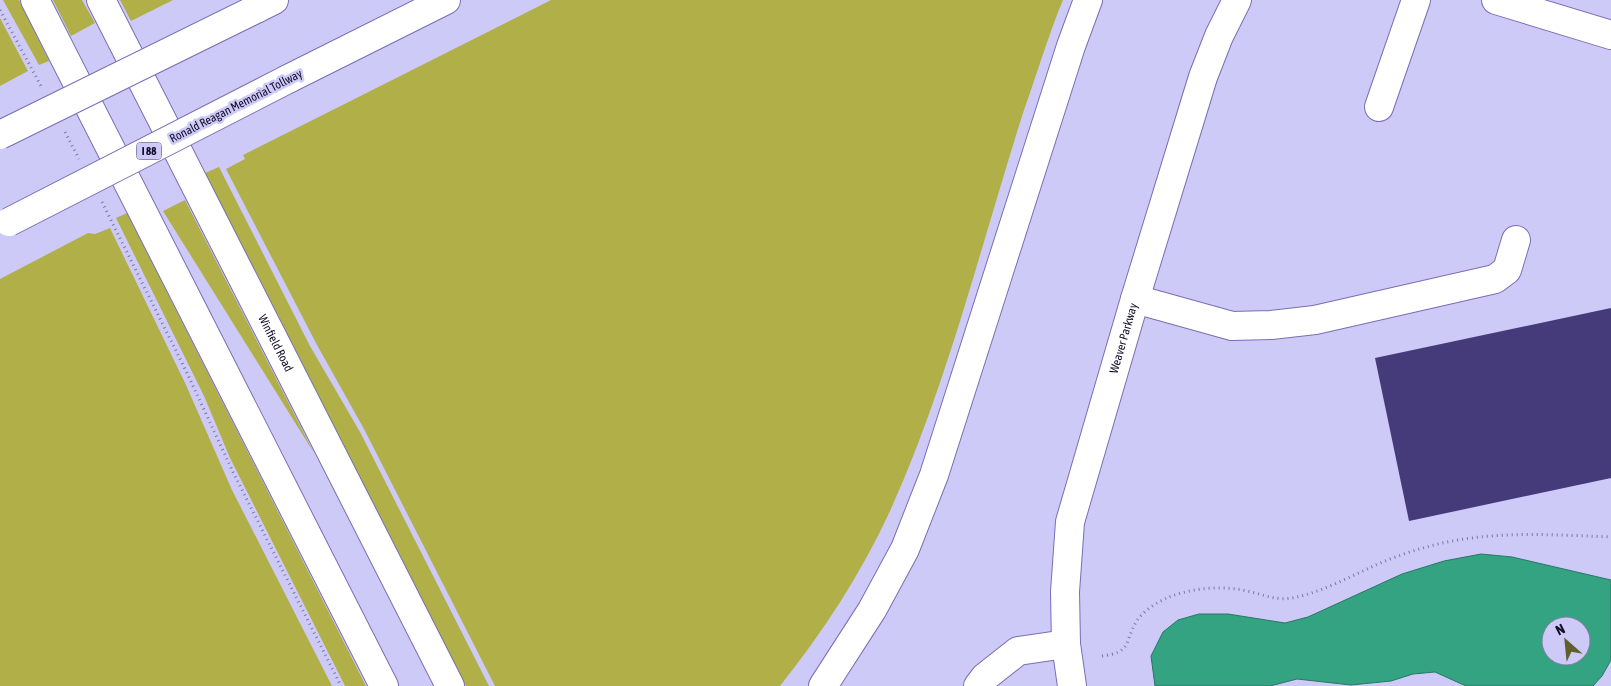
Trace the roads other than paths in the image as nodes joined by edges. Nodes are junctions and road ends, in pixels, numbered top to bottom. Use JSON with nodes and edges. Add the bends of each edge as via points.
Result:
{"nodes":[{"id":1,"x":36,"y":0,"type":"edge"},
{"id":2,"x":101,"y":0,"type":"edge"},
{"id":3,"x":446,"y":0,"type":"edge"},
{"id":4,"x":1088,"y":0,"type":"edge"},
{"id":5,"x":1237,"y":0,"type":"edge"},
{"id":6,"x":1416,"y":0,"type":"edge"},
{"id":7,"x":1496,"y":0,"type":"edge"},
{"id":8,"x":265,"y":4,"type":"edge"},
{"id":9,"x":1570,"y":11,"type":"edge"},
{"id":10,"x":1611,"y":35,"type":"edge"},
{"id":11,"x":1379,"y":107,"type":"dead end"},
{"id":12,"x":0,"y":135,"type":"edge"},
{"id":13,"x":5,"y":224,"type":"edge"},
{"id":14,"x":1516,"y":240,"type":"dead end"},
{"id":15,"x":1134,"y":299,"type":"junction"},
{"id":16,"x":1066,"y":644,"type":"junction"},
{"id":17,"x":384,"y":686,"type":"edge"},
{"id":18,"x":450,"y":686,"type":"edge"},
{"id":19,"x":824,"y":686,"type":"edge"},
{"id":20,"x":978,"y":686,"type":"edge"},
{"id":21,"x":1072,"y":686,"type":"edge"}],
"edges":[{"from":1,"to":17,"type":"main road"},
{"from":2,"to":18,"type":"main road","name":"Winfield Road"},
{"from":3,"to":13,"type":"main road","name":"Ronald Reagan Memorial Tollway","number":"I 88","bridge":true},
{"from":4,"to":19,"type":"main road","via":[[934,476],[905,549],[872,610]]},
{"from":5,"to":15,"type":"main road","name":"Weaver Parkway","via":[[1203,77]]},
{"from":6,"to":11,"type":"main road"},
{"from":7,"to":9,"type":"main road"},
{"from":8,"to":12,"type":"main road","bridge":true},
{"from":9,"to":10,"type":"main road"},
{"from":14,"to":15,"type":"main road","via":[[1507,270],[1495,279],[1315,320],[1232,326]]},
{"from":15,"to":16,"type":"main road","name":"Weaver Parkway","via":[[1070,522],[1064,592]]},
{"from":16,"to":20,"type":"main road","via":[[1018,651]]},
{"from":16,"to":21,"type":"main road","name":"Weaver Parkway"}]}
